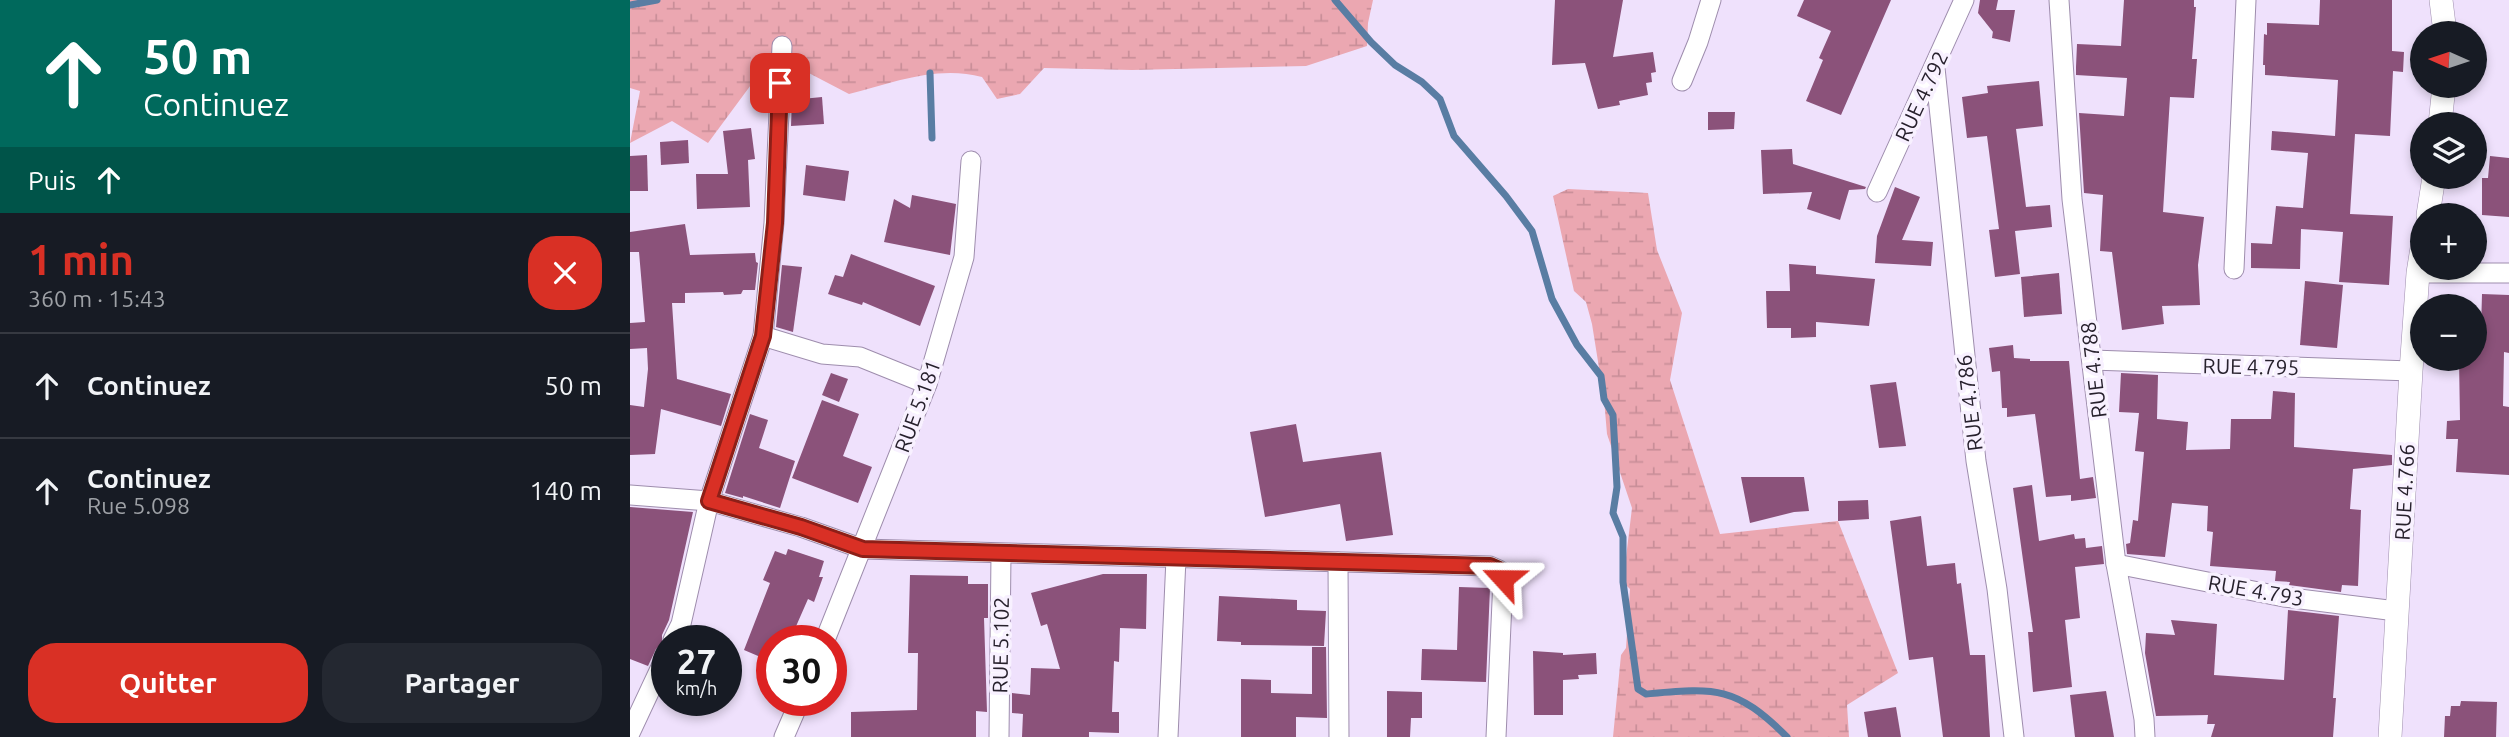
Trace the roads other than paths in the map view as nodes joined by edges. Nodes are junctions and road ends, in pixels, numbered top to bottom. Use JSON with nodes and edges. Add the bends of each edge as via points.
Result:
{"nodes":[{"id":1,"x":1711,"y":0,"type":"edge"},
{"id":2,"x":1964,"y":0,"type":"edge"},
{"id":3,"x":2059,"y":0,"type":"edge"},
{"id":4,"x":2246,"y":0,"type":"edge"},
{"id":5,"x":2441,"y":0,"type":"edge"},
{"id":6,"x":2444,"y":21,"type":"edge"},
{"id":7,"x":782,"y":46,"type":"dead end"},
{"id":8,"x":1935,"y":68,"type":"junction"},
{"id":9,"x":1682,"y":81,"type":"dead end"},
{"id":10,"x":971,"y":161,"type":"dead end"},
{"id":11,"x":1877,"y":192,"type":"dead end"},
{"id":12,"x":2234,"y":270,"type":"dead end"},
{"id":13,"x":2487,"y":273,"type":"edge"},
{"id":14,"x":2509,"y":273,"type":"edge"},
{"id":15,"x":763,"y":336,"type":"junction"},
{"id":16,"x":2092,"y":360,"type":"junction"},
{"id":17,"x":2410,"y":371,"type":"edge"},
{"id":18,"x":2411,"y":371,"type":"edge"},
{"id":19,"x":927,"y":384,"type":"junction"},
{"id":20,"x":630,"y":495,"type":"edge"},
{"id":21,"x":709,"y":501,"type":"junction"},
{"id":22,"x":863,"y":549,"type":"junction"},
{"id":23,"x":1001,"y":554,"type":"junction"},
{"id":24,"x":1176,"y":558,"type":"junction"},
{"id":25,"x":1338,"y":562,"type":"junction"},
{"id":26,"x":2116,"y":564,"type":"junction"},
{"id":27,"x":2396,"y":611,"type":"junction"},
{"id":28,"x":680,"y":625,"type":"edge"},
{"id":29,"x":831,"y":625,"type":"edge"},
{"id":30,"x":651,"y":688,"type":"edge"},
{"id":31,"x":793,"y":716,"type":"edge"},
{"id":32,"x":630,"y":733,"type":"edge"},
{"id":33,"x":784,"y":737,"type":"edge"},
{"id":34,"x":999,"y":737,"type":"edge"},
{"id":35,"x":1168,"y":737,"type":"edge"},
{"id":36,"x":1339,"y":737,"type":"edge"},
{"id":37,"x":1496,"y":737,"type":"edge"},
{"id":38,"x":2014,"y":737,"type":"edge"},
{"id":39,"x":2145,"y":737,"type":"edge"},
{"id":40,"x":2390,"y":737,"type":"edge"}],
"edges":[{"from":1,"to":9,"type":"street"},
{"from":2,"to":8,"type":"street","name":"RUE 4.792"},
{"from":3,"to":16,"type":"street","name":"RUE 4.788","via":[[2072,199]]},
{"from":4,"to":12,"type":"street"},
{"from":5,"to":6,"type":"street"},
{"from":7,"to":15,"type":"street","via":[[775,223]]},
{"from":8,"to":11,"type":"street","name":"RUE 4.792"},
{"from":8,"to":38,"type":"street","name":"RUE 4.786","via":[[1976,461]]},
{"from":10,"to":19,"type":"street","name":"RUE 5.181","via":[[964,257]]},
{"from":13,"to":14,"type":"street"},
{"from":15,"to":19,"type":"street","via":[[822,354],[860,357]]},
{"from":15,"to":21,"type":"street"},
{"from":16,"to":17,"type":"street","name":"RUE 4.795"},
{"from":16,"to":26,"type":"street","name":"RUE 4.788"},
{"from":18,"to":27,"type":"street","name":"RUE 4.766"},
{"from":19,"to":22,"type":"street","name":"RUE 5.181"},
{"from":20,"to":21,"type":"street"},
{"from":21,"to":22,"type":"street"},
{"from":21,"to":28,"type":"street"},
{"from":22,"to":23,"type":"street"},
{"from":22,"to":29,"type":"street","name":"RUE 5.181"},
{"from":23,"to":24,"type":"street"},
{"from":23,"to":34,"type":"street","name":"RUE 5.102"},
{"from":24,"to":25,"type":"street"},
{"from":24,"to":35,"type":"street"},
{"from":25,"to":36,"type":"street"},
{"from":25,"to":37,"type":"street","via":[[1490,566],[1499,570],[1503,579]]},
{"from":26,"to":27,"type":"street","name":"RUE 4.793","via":[[2284,597]]},
{"from":26,"to":39,"type":"street","name":"RUE 4.788"},
{"from":27,"to":40,"type":"street","name":"RUE 4.766"},
{"from":30,"to":32,"type":"street"},
{"from":31,"to":33,"type":"street"}]}
